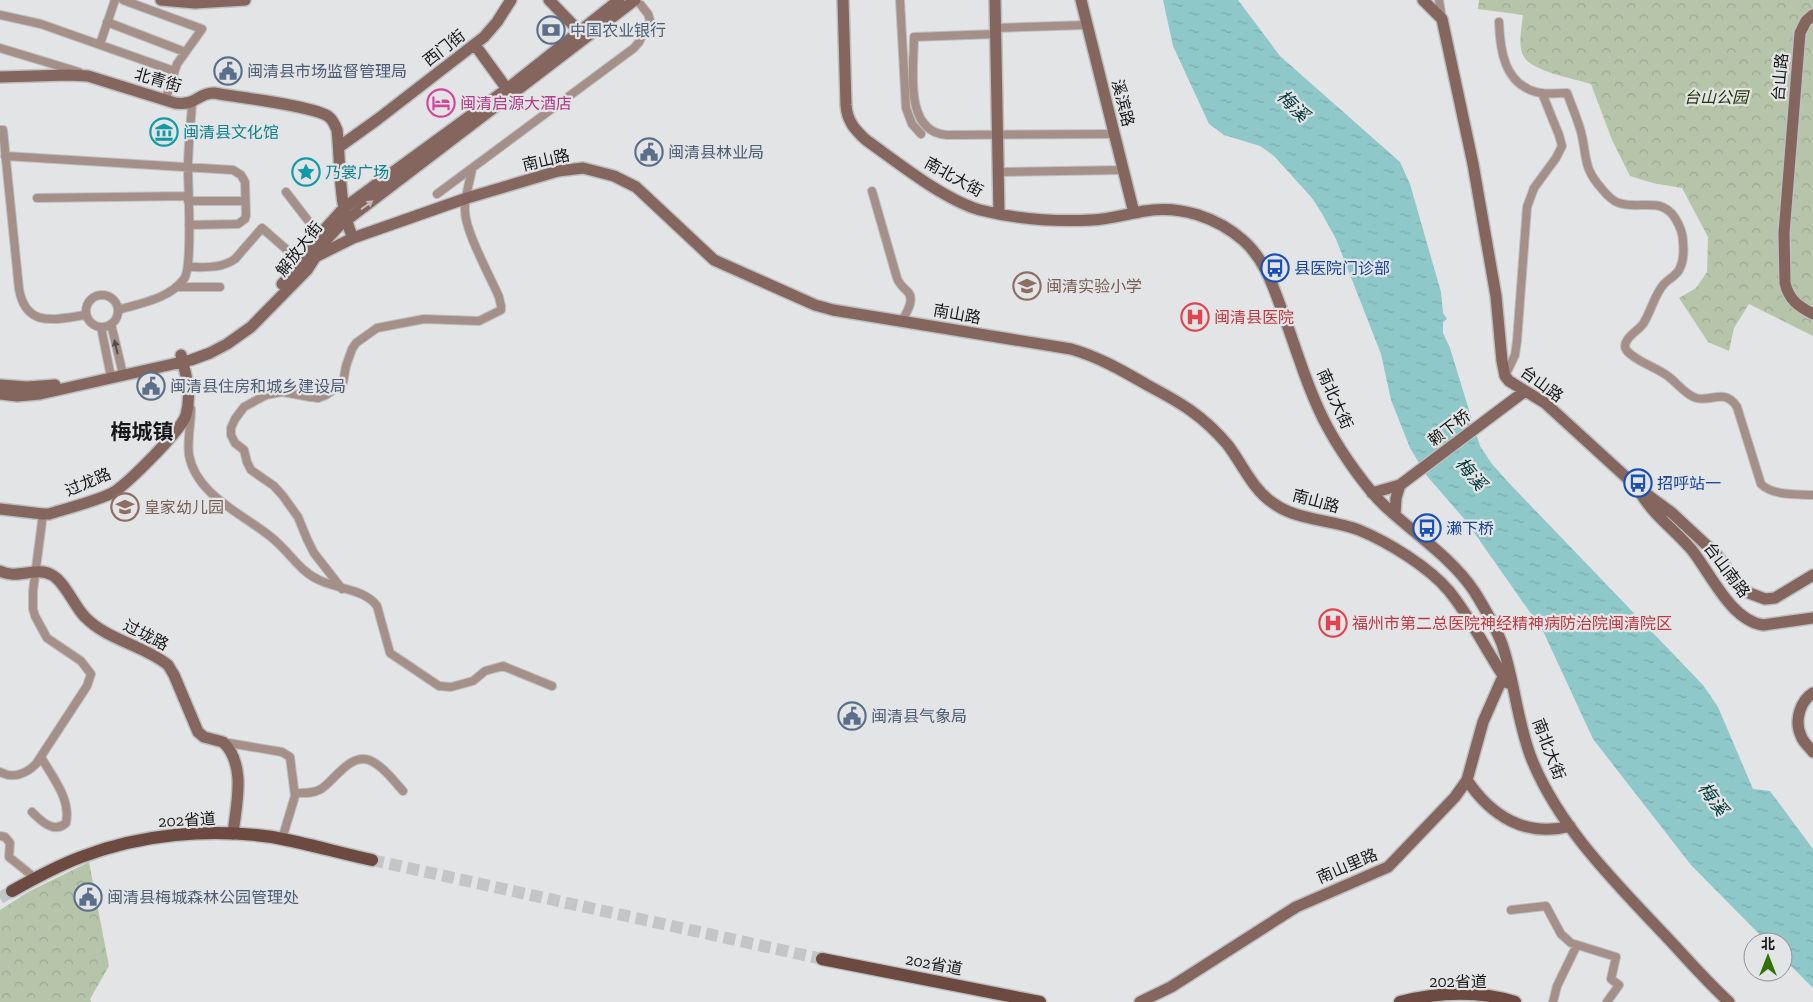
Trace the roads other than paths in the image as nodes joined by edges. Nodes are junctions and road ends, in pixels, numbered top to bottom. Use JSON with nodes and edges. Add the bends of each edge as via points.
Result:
{"nodes":[{"id":1,"x":115,"y":0,"type":"edge"},
{"id":2,"x":123,"y":0,"type":"edge"},
{"id":3,"x":162,"y":0,"type":"edge"},
{"id":4,"x":245,"y":0,"type":"edge"},
{"id":5,"x":511,"y":0,"type":"edge"},
{"id":6,"x":549,"y":0,"type":"edge"},
{"id":7,"x":619,"y":0,"type":"edge"},
{"id":8,"x":843,"y":0,"type":"edge"},
{"id":9,"x":900,"y":0,"type":"edge"},
{"id":10,"x":995,"y":0,"type":"edge"},
{"id":11,"x":1080,"y":0,"type":"edge"},
{"id":12,"x":1422,"y":0,"type":"edge"},
{"id":13,"x":1439,"y":0,"type":"edge"},
{"id":14,"x":638,"y":2,"type":"edge"},
{"id":15,"x":1813,"y":14,"type":"edge"},
{"id":16,"x":0,"y":15,"type":"edge"},
{"id":17,"x":1442,"y":19,"type":"junction"},
{"id":18,"x":107,"y":22,"type":"junction"},
{"id":19,"x":1500,"y":22,"type":"dead end"},
{"id":20,"x":1087,"y":25,"type":"junction"},
{"id":21,"x":579,"y":31,"type":"junction"},
{"id":22,"x":996,"y":31,"type":"junction"},
{"id":23,"x":100,"y":44,"type":"junction"},
{"id":24,"x":475,"y":45,"type":"junction"},
{"id":25,"x":0,"y":48,"type":"edge"},
{"id":26,"x":185,"y":52,"type":"junction"},
{"id":27,"x":174,"y":71,"type":"junction"},
{"id":28,"x":0,"y":77,"type":"edge"},
{"id":29,"x":97,"y":78,"type":"junction"},
{"id":30,"x":506,"y":89,"type":"junction"},
{"id":31,"x":1542,"y":93,"type":"junction"},
{"id":32,"x":165,"y":100,"type":"junction"},
{"id":33,"x":192,"y":102,"type":"junction"},
{"id":34,"x":0,"y":130,"type":"edge"},
{"id":35,"x":921,"y":134,"type":"dead end"},
{"id":36,"x":1114,"y":134,"type":"junction"},
{"id":37,"x":998,"y":135,"type":"junction"},
{"id":38,"x":338,"y":147,"type":"junction"},
{"id":39,"x":5,"y":156,"type":"junction"},
{"id":40,"x":188,"y":167,"type":"junction"},
{"id":41,"x":472,"y":168,"type":"junction"},
{"id":42,"x":1123,"y":170,"type":"junction"},
{"id":43,"x":998,"y":172,"type":"junction"},
{"id":44,"x":4,"y":176,"type":"edge"},
{"id":45,"x":872,"y":191,"type":"dead end"},
{"id":46,"x":286,"y":192,"type":"dead end"},
{"id":47,"x":437,"y":194,"type":"dead end"},
{"id":48,"x":0,"y":196,"type":"edge"},
{"id":49,"x":9,"y":196,"type":"junction"},
{"id":50,"x":37,"y":198,"type":"dead end"},
{"id":51,"x":467,"y":198,"type":"junction"},
{"id":52,"x":188,"y":199,"type":"junction"},
{"id":53,"x":245,"y":201,"type":"junction"},
{"id":54,"x":1134,"y":213,"type":"junction"},
{"id":55,"x":345,"y":214,"type":"junction"},
{"id":56,"x":999,"y":214,"type":"junction"},
{"id":57,"x":189,"y":225,"type":"junction"},
{"id":58,"x":320,"y":236,"type":"junction"},
{"id":59,"x":353,"y":238,"type":"junction"},
{"id":60,"x":317,"y":256,"type":"junction"},
{"id":61,"x":302,"y":263,"type":"junction"},
{"id":62,"x":188,"y":267,"type":"junction"},
{"id":63,"x":176,"y":287,"type":"junction"},
{"id":64,"x":220,"y":287,"type":"dead end"},
{"id":65,"x":118,"y":310,"type":"junction"},
{"id":66,"x":1813,"y":314,"type":"edge"},
{"id":67,"x":86,"y":315,"type":"junction"},
{"id":68,"x":902,"y":321,"type":"junction"},
{"id":69,"x":111,"y":324,"type":"junction"},
{"id":70,"x":101,"y":327,"type":"junction"},
{"id":71,"x":182,"y":358,"type":"junction"},
{"id":72,"x":122,"y":370,"type":"junction"},
{"id":73,"x":110,"y":372,"type":"junction"},
{"id":74,"x":1506,"y":376,"type":"junction"},
{"id":75,"x":0,"y":385,"type":"edge"},
{"id":76,"x":1525,"y":391,"type":"junction"},
{"id":77,"x":190,"y":392,"type":"junction"},
{"id":78,"x":0,"y":394,"type":"edge"},
{"id":79,"x":1403,"y":483,"type":"junction"},
{"id":80,"x":1638,"y":488,"type":"junction"},
{"id":81,"x":1372,"y":493,"type":"junction"},
{"id":82,"x":1813,"y":495,"type":"edge"},
{"id":83,"x":0,"y":510,"type":"edge"},
{"id":84,"x":43,"y":514,"type":"junction"},
{"id":85,"x":1395,"y":516,"type":"junction"},
{"id":86,"x":0,"y":571,"type":"edge"},
{"id":87,"x":36,"y":572,"type":"junction"},
{"id":88,"x":1813,"y":575,"type":"edge"},
{"id":89,"x":342,"y":589,"type":"junction"},
{"id":90,"x":1813,"y":618,"type":"edge"},
{"id":91,"x":1506,"y":672,"type":"junction"},
{"id":92,"x":552,"y":686,"type":"dead end"},
{"id":93,"x":1514,"y":690,"type":"joint"},
{"id":94,"x":1813,"y":693,"type":"edge"},
{"id":95,"x":223,"y":742,"type":"junction"},
{"id":96,"x":1813,"y":752,"type":"edge"},
{"id":97,"x":42,"y":757,"type":"junction"},
{"id":98,"x":0,"y":772,"type":"edge"},
{"id":99,"x":1467,"y":780,"type":"junction"},
{"id":100,"x":403,"y":791,"type":"dead end"},
{"id":101,"x":295,"y":793,"type":"junction"},
{"id":102,"x":32,"y":812,"type":"dead end"},
{"id":103,"x":1570,"y":826,"type":"junction"},
{"id":104,"x":233,"y":834,"type":"junction"},
{"id":105,"x":0,"y":836,"type":"edge"},
{"id":106,"x":282,"y":839,"type":"junction"},
{"id":107,"x":372,"y":860,"type":"tunnel mouth"},
{"id":108,"x":35,"y":878,"type":"junction"},
{"id":109,"x":12,"y":891,"type":"tunnel mouth"},
{"id":110,"x":1511,"y":910,"type":"dead end"},
{"id":111,"x":1577,"y":945,"type":"junction"},
{"id":112,"x":822,"y":959,"type":"tunnel mouth"},
{"id":113,"x":1040,"y":1002,"type":"edge"},
{"id":114,"x":1140,"y":1002,"type":"edge"},
{"id":115,"x":1400,"y":1002,"type":"edge"},
{"id":116,"x":1515,"y":1002,"type":"edge"},
{"id":117,"x":1552,"y":1002,"type":"edge"},
{"id":118,"x":1607,"y":1002,"type":"edge"},
{"id":119,"x":1729,"y":1002,"type":"edge"}],
"edges":[{"from":1,"to":18,"type":"street"},
{"from":2,"to":26,"type":"street","via":[[202,29]]},
{"from":3,"to":4,"type":"street","via":[[195,3]]},
{"from":5,"to":24,"type":"street","name":"西门街","via":[[492,30]]},
{"from":6,"to":21,"type":"street"},
{"from":7,"to":21,"type":"street","name":"解放大街"},
{"from":8,"to":56,"type":"street","name":"南北大街","via":[[846,113],[853,127],[866,140],[947,194],[971,207]]},
{"from":9,"to":35,"type":"street","via":[[906,113]]},
{"from":10,"to":22,"type":"street"},
{"from":11,"to":20,"type":"street","name":"溪滨路"},
{"from":12,"to":17,"type":"street"},
{"from":13,"to":17,"type":"street"},
{"from":14,"to":41,"type":"street","via":[[650,20],[634,48]]},
{"from":55,"to":14,"type":"street","name":"解放大街","one_way":true},
{"from":15,"to":66,"type":"street","name":"台山路","via":[[1800,33],[1784,233],[1787,290],[1797,305]]},
{"from":16,"to":23,"type":"street","via":[[41,24]]},
{"from":17,"to":74,"type":"street","name":"台山路","via":[[1470,147]]},
{"from":18,"to":23,"type":"street"},
{"from":18,"to":26,"type":"street"},
{"from":19,"to":31,"type":"street","via":[[1500,42],[1510,74],[1528,89]]},
{"from":20,"to":22,"type":"street"},
{"from":20,"to":36,"type":"street","name":"溪滨路"},
{"from":21,"to":30,"type":"street","name":"解放大街"},
{"from":22,"to":37,"type":"street"},
{"from":22,"to":37,"type":"street","via":[[914,37],[914,99],[920,118],[935,133],[947,136]]},
{"from":23,"to":27,"type":"street"},
{"from":24,"to":30,"type":"street"},
{"from":24,"to":38,"type":"street","name":"西门街"},
{"from":25,"to":29,"type":"street"},
{"from":26,"to":27,"type":"street"},
{"from":27,"to":32,"type":"street"},
{"from":28,"to":29,"type":"street","name":"北青街","via":[[68,75]]},
{"from":29,"to":32,"type":"street","name":"北青街"},
{"from":30,"to":55,"type":"street","name":"解放大街"},
{"from":31,"to":74,"type":"street","via":[[1562,146],[1534,188],[1527,207],[1521,310],[1514,356]]},
{"from":31,"to":82,"type":"street","via":[[1567,93],[1582,136],[1587,166],[1602,189],[1619,203],[1658,205],[1668,209],[1681,228],[1684,248],[1679,272],[1663,285],[1643,323],[1626,342],[1626,350],[1663,372],[1692,396],[1717,396],[1734,401],[1761,484],[1776,492]]},
{"from":32,"to":33,"type":"street","name":"北青街","via":[[181,104]]},
{"from":33,"to":38,"type":"street","name":"北青街","via":[[204,94],[214,93],[318,112],[334,122]]},
{"from":33,"to":40,"type":"street"},
{"from":34,"to":39,"type":"street","via":[[3,130]]},
{"from":36,"to":37,"type":"street"},
{"from":36,"to":42,"type":"street","name":"溪滨路"},
{"from":37,"to":43,"type":"street"},
{"from":38,"to":55,"type":"street","name":"北青街"},
{"from":39,"to":40,"type":"street"},
{"from":39,"to":44,"type":"street"},
{"from":40,"to":52,"type":"street"},
{"from":40,"to":53,"type":"street","via":[[238,172],[244,178]]},
{"from":41,"to":47,"type":"street"},
{"from":41,"to":51,"type":"street"},
{"from":42,"to":43,"type":"street"},
{"from":42,"to":54,"type":"street","name":"溪滨路"},
{"from":43,"to":56,"type":"street"},
{"from":44,"to":49,"type":"street"},
{"from":45,"to":68,"type":"street","via":[[899,284],[911,298]]},
{"from":46,"to":58,"type":"street"},
{"from":48,"to":49,"type":"street"},
{"from":49,"to":67,"type":"street","via":[[19,289],[24,306],[41,319]]},
{"from":50,"to":52,"type":"street"},
{"from":51,"to":59,"type":"street","name":"南山路"},
{"from":51,"to":68,"type":"street","name":"南山路","via":[[565,170],[583,168],[600,172],[636,187],[702,251],[720,264],[820,306]]},
{"from":51,"to":89,"type":"street","via":[[465,218],[499,297],[500,310],[479,321],[424,319],[377,328],[352,348],[343,382],[338,387],[318,398],[283,392],[266,395],[244,407],[231,428],[231,436],[244,450],[251,470],[283,496],[298,517],[314,553]]},
{"from":52,"to":53,"type":"street"},
{"from":52,"to":57,"type":"street"},
{"from":53,"to":57,"type":"street","via":[[245,219],[238,224]]},
{"from":54,"to":56,"type":"street","name":"南北大街","via":[[1071,220]]},
{"from":54,"to":81,"type":"street","name":"南北大街","via":[[1167,210],[1197,214],[1226,228],[1262,262],[1326,426]]},
{"from":55,"to":58,"type":"street","name":"解放大街"},
{"from":55,"to":59,"type":"street","name":"北青街"},
{"from":55,"to":60,"type":"street","name":"解放大街"},
{"from":57,"to":62,"type":"street"},
{"from":58,"to":61,"type":"street","name":"解放大街"},
{"from":59,"to":60,"type":"street","name":"南山路"},
{"from":60,"to":71,"type":"street","name":"解放大街","via":[[244,333],[210,353]]},
{"from":61,"to":62,"type":"street","via":[[262,228],[230,263]]},
{"from":61,"to":71,"type":"street","name":"解放大街","via":[[233,332]]},
{"from":62,"to":63,"type":"street"},
{"from":63,"to":64,"type":"street"},
{"from":63,"to":65,"type":"street","via":[[156,299]]},
{"from":65,"to":67,"type":"street","via":[[116,302],[102,294],[88,302]]},
{"from":65,"to":69,"type":"street"},
{"from":67,"to":70,"type":"street","via":[[91,323]]},
{"from":68,"to":91,"type":"street","name":"南山路","via":[[1076,351],[1105,362],[1175,399],[1217,433],[1271,502],[1287,511],[1367,534],[1430,572],[1453,596]]},
{"from":69,"to":70,"type":"street"},
{"from":72,"to":69,"type":"street","one_way":true},
{"from":70,"to":73,"type":"street"},
{"from":71,"to":72,"type":"street","name":"解放大街"},
{"from":71,"to":77,"type":"street","name":"过龙路"},
{"from":71,"to":78,"type":"street","name":"解放大街","via":[[40,394]]},
{"from":72,"to":73,"type":"street","name":"解放大街"},
{"from":73,"to":75,"type":"street","name":"解放大街","via":[[53,385]]},
{"from":74,"to":76,"type":"street","name":"台山路"},
{"from":76,"to":79,"type":"street","name":"赖下桥"},
{"from":76,"to":80,"type":"street","name":"台山路","via":[[1552,409]]},
{"from":77,"to":84,"type":"street","name":"过龙路","via":[[186,416],[180,428],[119,488]]},
{"from":77,"to":89,"type":"street","via":[[189,455],[204,487],[272,537],[314,577]]},
{"from":79,"to":81,"type":"street"},
{"from":79,"to":85,"type":"street","via":[[1396,498]]},
{"from":80,"to":88,"type":"street","name":"台山路","via":[[1682,522],[1753,596],[1776,598]]},
{"from":80,"to":90,"type":"street","name":"台山南路","via":[[1654,513],[1691,549],[1743,617],[1763,625]]},
{"from":81,"to":85,"type":"street","name":"南北大街"},
{"from":83,"to":84,"type":"street","name":"过龙路"},
{"from":84,"to":87,"type":"street"},
{"from":85,"to":91,"type":"street","name":"南北大街","via":[[1441,554],[1467,581],[1500,641]]},
{"from":86,"to":87,"type":"street","name":"过垅路","via":[[14,575]]},
{"from":87,"to":95,"type":"street","name":"过垅路","via":[[56,577],[96,627],[168,664],[198,732]]},
{"from":87,"to":97,"type":"street","via":[[33,609],[43,633],[81,661],[91,674],[87,686]]},
{"from":89,"to":92,"type":"street","via":[[374,600],[390,653],[439,686],[451,687],[472,681],[485,671],[503,666]]},
{"from":91,"to":93,"type":"street","name":"南山路"},
{"from":91,"to":99,"type":"street","name":"南山里路","via":[[1482,722]]},
{"from":93,"to":103,"type":"street","name":"南北大街","via":[[1533,763]]},
{"from":94,"to":96,"type":"street","via":[[1805,700],[1798,720],[1800,736]]},
{"from":95,"to":101,"type":"street","via":[[285,753],[292,761]]},
{"from":95,"to":104,"type":"street","via":[[238,772]]},
{"from":97,"to":98,"type":"street","via":[[32,769],[20,774]]},
{"from":97,"to":102,"type":"street","via":[[67,804],[66,823],[59,827],[48,826]]},
{"from":99,"to":103,"type":"street","via":[[1484,801],[1513,822],[1543,830]]},
{"from":99,"to":114,"type":"street","name":"南山里路","via":[[1455,798],[1388,867],[1296,907],[1171,987]]},
{"from":100,"to":101,"type":"street","via":[[378,766],[365,759],[342,768],[317,791]]},
{"from":101,"to":106,"type":"street"},
{"from":103,"to":119,"type":"street","name":"南北大街","via":[[1610,876]]},
{"from":104,"to":106,"type":"main road","name":"202省道"},
{"from":104,"to":108,"type":"main road","name":"202省道","via":[[167,836],[130,842],[81,856]]},
{"from":105,"to":108,"type":"street","via":[[10,843],[9,858]]},
{"from":106,"to":107,"type":"main road","name":"202省道"},
{"from":108,"to":109,"type":"main road","name":"202省道"},
{"from":110,"to":111,"type":"street","via":[[1546,906],[1566,939]]},
{"from":111,"to":117,"type":"street"},
{"from":111,"to":118,"type":"street","via":[[1616,958],[1610,978],[1619,985]]},
{"from":112,"to":113,"type":"main road","name":"202省道"},
{"from":115,"to":116,"type":"main road","name":"202省道","via":[[1432,995],[1465,993]]}]}
